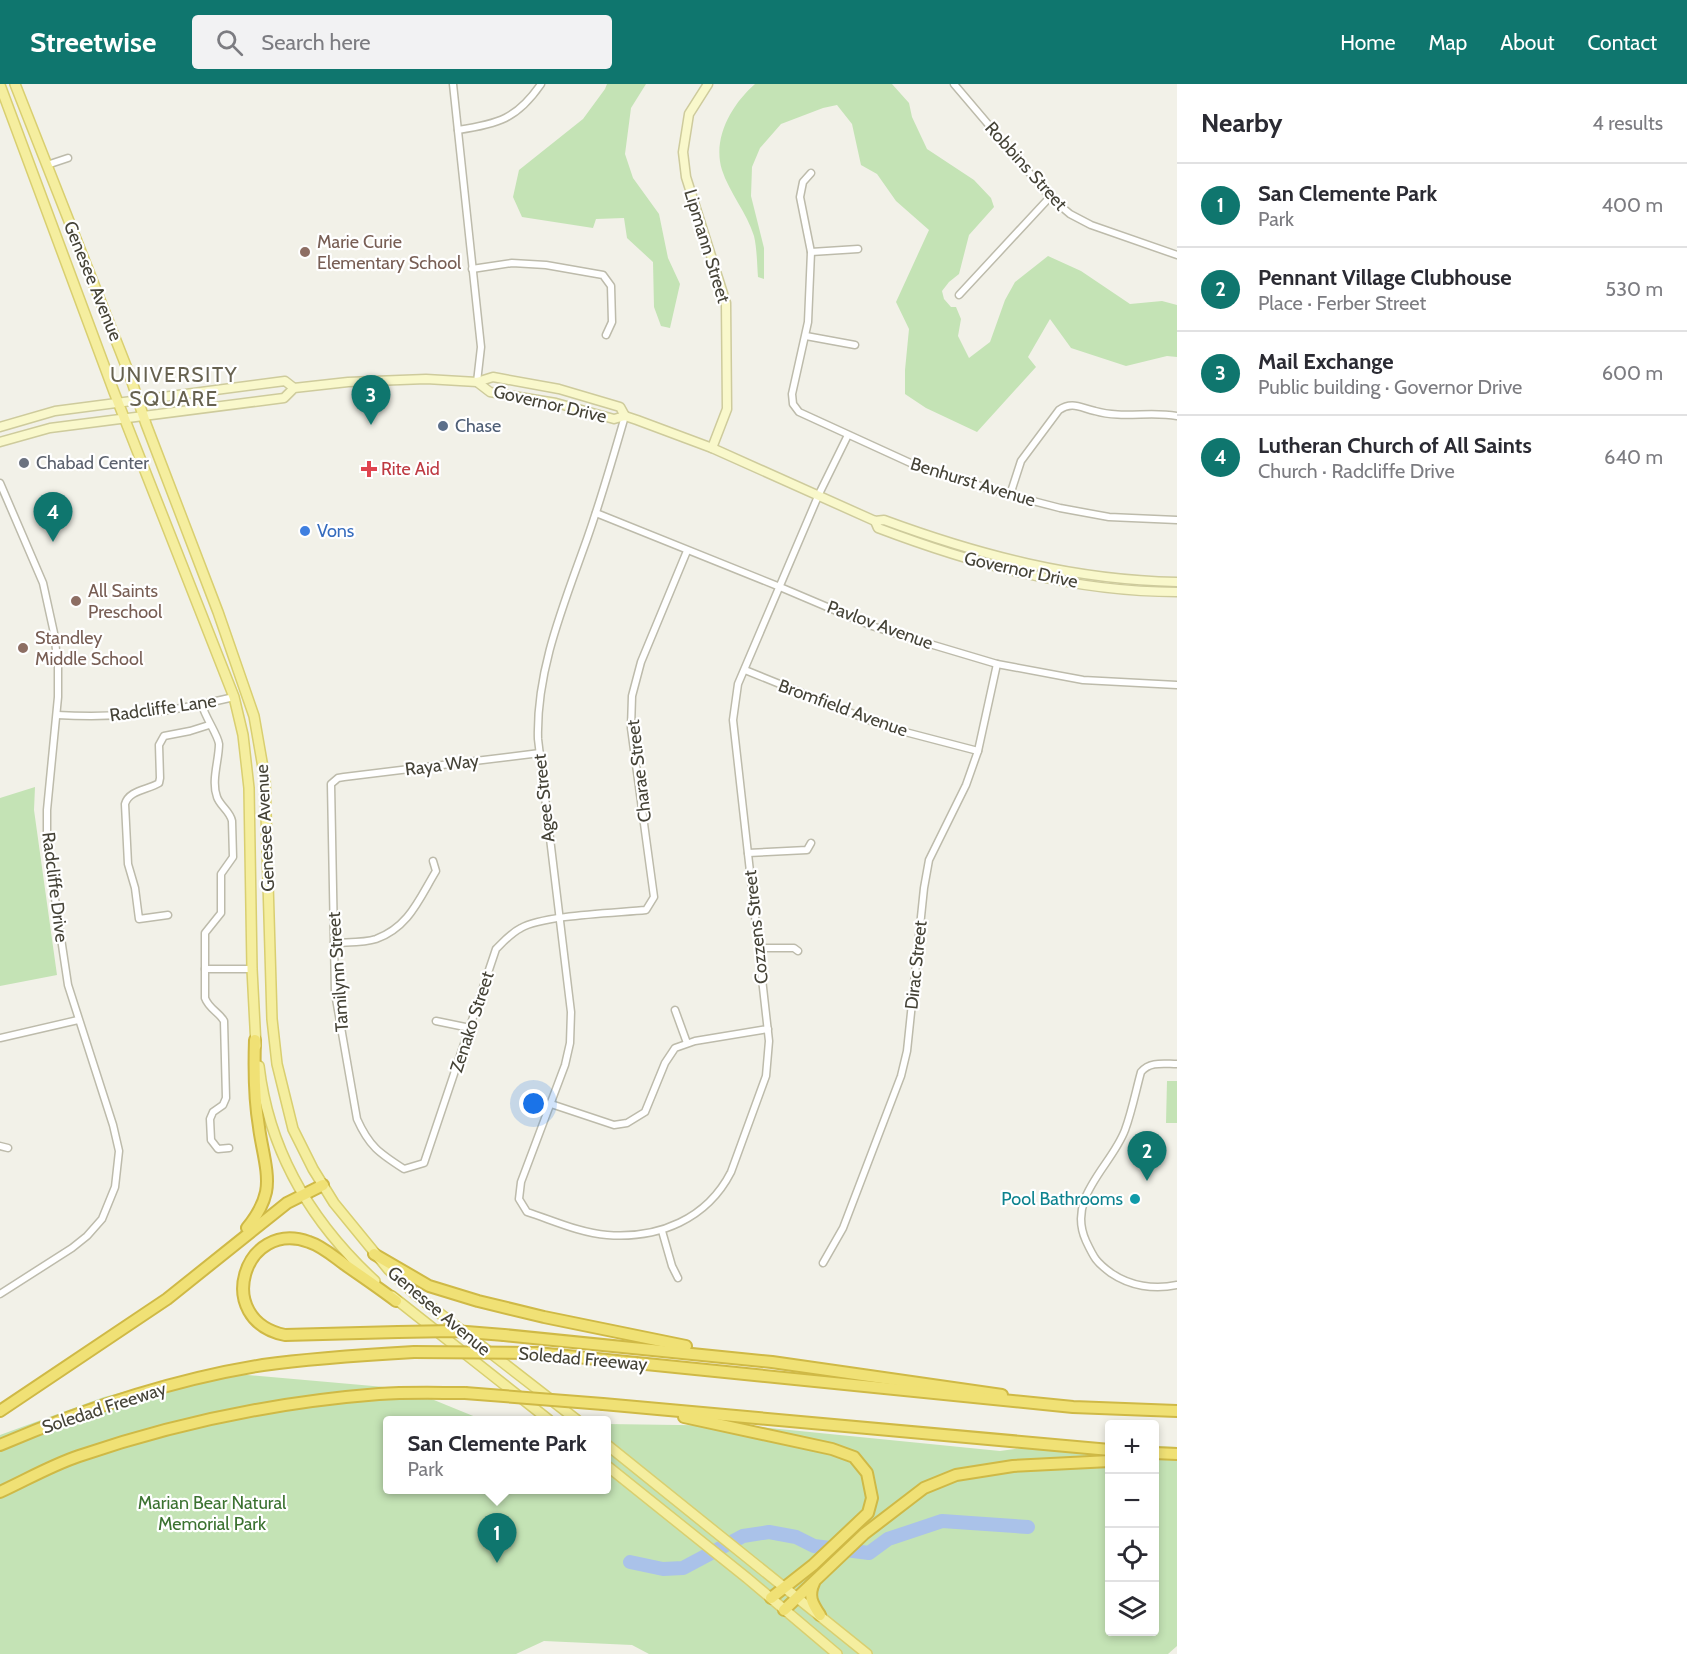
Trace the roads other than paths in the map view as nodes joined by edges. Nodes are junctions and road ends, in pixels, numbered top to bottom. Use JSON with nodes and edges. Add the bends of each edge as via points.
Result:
{"nodes":[{"id":1,"x":15,"y":84,"type":"edge"},
{"id":2,"x":453,"y":84,"type":"edge"},
{"id":3,"x":541,"y":84,"type":"edge"},
{"id":4,"x":708,"y":84,"type":"edge"},
{"id":5,"x":954,"y":84,"type":"edge"},
{"id":6,"x":0,"y":85,"type":"edge"},
{"id":7,"x":458,"y":130,"type":"junction"},
{"id":8,"x":68,"y":158,"type":"dead end"},
{"id":9,"x":47,"y":165,"type":"junction"},
{"id":10,"x":811,"y":173,"type":"dead end"},
{"id":11,"x":1050,"y":197,"type":"junction"},
{"id":12,"x":858,"y":249,"type":"dead end"},
{"id":13,"x":811,"y":252,"type":"junction"},
{"id":14,"x":1177,"y":255,"type":"edge"},
{"id":15,"x":472,"y":269,"type":"junction"},
{"id":16,"x":959,"y":295,"type":"dead end"},
{"id":17,"x":606,"y":334,"type":"dead end"},
{"id":18,"x":806,"y":336,"type":"junction"},
{"id":19,"x":855,"y":345,"type":"dead end"},
{"id":20,"x":477,"y":382,"type":"junction"},
{"id":21,"x":294,"y":388,"type":"junction"},
{"id":22,"x":137,"y":401,"type":"junction"},
{"id":23,"x":119,"y":403,"type":"junction"},
{"id":24,"x":143,"y":416,"type":"junction"},
{"id":25,"x":625,"y":416,"type":"junction"},
{"id":26,"x":1177,"y":416,"type":"edge"},
{"id":27,"x":125,"y":418,"type":"junction"},
{"id":28,"x":0,"y":427,"type":"edge"},
{"id":29,"x":848,"y":435,"type":"junction"},
{"id":30,"x":0,"y":442,"type":"edge"},
{"id":31,"x":712,"y":448,"type":"junction"},
{"id":32,"x":0,"y":483,"type":"edge"},
{"id":33,"x":819,"y":494,"type":"junction"},
{"id":34,"x":1010,"y":495,"type":"junction"},
{"id":35,"x":596,"y":513,"type":"junction"},
{"id":36,"x":1177,"y":520,"type":"edge"},
{"id":37,"x":875,"y":521,"type":"junction"},
{"id":38,"x":687,"y":551,"type":"junction"},
{"id":39,"x":1177,"y":582,"type":"edge"},
{"id":40,"x":780,"y":587,"type":"junction"},
{"id":41,"x":1177,"y":592,"type":"edge"},
{"id":42,"x":997,"y":664,"type":"junction"},
{"id":43,"x":745,"y":670,"type":"junction"},
{"id":44,"x":1177,"y":685,"type":"edge"},
{"id":45,"x":234,"y":698,"type":"junction"},
{"id":46,"x":202,"y":705,"type":"junction"},
{"id":47,"x":57,"y":715,"type":"junction"},
{"id":48,"x":209,"y":724,"type":"junction"},
{"id":49,"x":978,"y":751,"type":"junction"},
{"id":50,"x":540,"y":753,"type":"junction"},
{"id":51,"x":344,"y":777,"type":"joint"},
{"id":52,"x":811,"y":843,"type":"dead end"},
{"id":53,"x":748,"y":854,"type":"junction"},
{"id":54,"x":433,"y":861,"type":"dead end"},
{"id":55,"x":168,"y":915,"type":"dead end"},
{"id":56,"x":558,"y":918,"type":"junction"},
{"id":57,"x":334,"y":943,"type":"junction"},
{"id":58,"x":759,"y":948,"type":"junction"},
{"id":59,"x":798,"y":951,"type":"dead end"},
{"id":60,"x":205,"y":969,"type":"junction"},
{"id":61,"x":252,"y":969,"type":"junction"},
{"id":62,"x":271,"y":970,"type":"junction"},
{"id":63,"x":675,"y":1010,"type":"dead end"},
{"id":64,"x":78,"y":1020,"type":"junction"},
{"id":65,"x":436,"y":1021,"type":"dead end"},
{"id":66,"x":470,"y":1028,"type":"junction"},
{"id":67,"x":768,"y":1029,"type":"junction"},
{"id":68,"x":0,"y":1038,"type":"edge"},
{"id":69,"x":255,"y":1040,"type":"junction"},
{"id":70,"x":687,"y":1043,"type":"junction"},
{"id":71,"x":1177,"y":1064,"type":"edge"},
{"id":72,"x":551,"y":1104,"type":"junction"},
{"id":73,"x":0,"y":1146,"type":"edge"},
{"id":74,"x":8,"y":1148,"type":"dead end"},
{"id":75,"x":229,"y":1148,"type":"dead end"},
{"id":76,"x":424,"y":1163,"type":"joint"},
{"id":77,"x":521,"y":1182,"type":"joint"},
{"id":78,"x":323,"y":1185,"type":"junction"},
{"id":79,"x":304,"y":1194,"type":"junction"},
{"id":80,"x":662,"y":1231,"type":"junction"},
{"id":81,"x":235,"y":1242,"type":"junction"},
{"id":82,"x":374,"y":1254,"type":"junction"},
{"id":83,"x":824,"y":1263,"type":"dead end"},
{"id":84,"x":678,"y":1278,"type":"dead end"},
{"id":85,"x":1177,"y":1285,"type":"edge"},
{"id":86,"x":0,"y":1294,"type":"edge"},
{"id":87,"x":396,"y":1300,"type":"junction"},
{"id":88,"x":772,"y":1362,"type":"junction"},
{"id":89,"x":637,"y":1407,"type":"junction"},
{"id":90,"x":1073,"y":1407,"type":"junction"},
{"id":91,"x":0,"y":1411,"type":"edge"},
{"id":92,"x":1177,"y":1411,"type":"edge"},
{"id":93,"x":544,"y":1416,"type":"edge"},
{"id":94,"x":572,"y":1416,"type":"edge"},
{"id":95,"x":0,"y":1446,"type":"edge"},
{"id":96,"x":611,"y":1448,"type":"edge"},
{"id":97,"x":1105,"y":1450,"type":"edge"},
{"id":98,"x":1159,"y":1454,"type":"edge"},
{"id":99,"x":1176,"y":1454,"type":"edge"},
{"id":100,"x":1105,"y":1461,"type":"edge"},
{"id":101,"x":611,"y":1470,"type":"edge"},
{"id":102,"x":0,"y":1492,"type":"edge"},
{"id":103,"x":817,"y":1580,"type":"junction"},
{"id":104,"x":785,"y":1586,"type":"junction"},
{"id":105,"x":797,"y":1596,"type":"junction"},
{"id":106,"x":771,"y":1598,"type":"junction"},
{"id":107,"x":784,"y":1610,"type":"junction"},
{"id":108,"x":820,"y":1615,"type":"junction"},
{"id":109,"x":837,"y":1654,"type":"edge"},
{"id":110,"x":867,"y":1654,"type":"edge"}],
"edges":[{"from":1,"to":9,"type":"main road","name":"Genesee Avenue"},
{"from":2,"to":7,"type":"street"},
{"from":3,"to":7,"type":"street","via":[[518,111],[504,120]]},
{"from":4,"to":31,"type":"main road","name":"Lipmann Street","via":[[689,114],[683,152],[686,177],[726,303],[722,337],[727,410]]},
{"from":5,"to":11,"type":"street","name":"Robbins Street"},
{"from":6,"to":23,"type":"main road","name":"Genesee Avenue"},
{"from":7,"to":15,"type":"street"},
{"from":8,"to":9,"type":"street"},
{"from":9,"to":22,"type":"main road","name":"Genesee Avenue"},
{"from":10,"to":13,"type":"street","via":[[803,182],[800,197]]},
{"from":11,"to":14,"type":"street","name":"Robbins Street","via":[[1091,225]]},
{"from":11,"to":16,"type":"street"},
{"from":12,"to":13,"type":"street"},
{"from":13,"to":18,"type":"street"},
{"from":15,"to":17,"type":"street","via":[[512,263],[603,275],[611,286],[612,322]]},
{"from":15,"to":20,"type":"street","via":[[481,346]]},
{"from":18,"to":19,"type":"street"},
{"from":18,"to":29,"type":"street","name":"Benhurst Avenue","via":[[793,404],[799,412]]},
{"from":20,"to":21,"type":"main road","name":"Governor Drive","via":[[363,381]]},
{"from":20,"to":25,"type":"main road","name":"Governor Drive","via":[[490,392],[556,403],[614,419]]},
{"from":20,"to":25,"type":"main road","name":"Governor Drive","via":[[493,377],[559,389],[620,406]]},
{"from":21,"to":22,"type":"main road","name":"Governor Drive","via":[[285,381]]},
{"from":21,"to":24,"type":"main road","name":"Governor Drive","via":[[284,398]]},
{"from":22,"to":23,"type":"main road","name":"Governor Drive"},
{"from":22,"to":24,"type":"main road","name":"Genesee Avenue"},
{"from":23,"to":27,"type":"main road","name":"Genesee Avenue"},
{"from":23,"to":28,"type":"main road","name":"Governor Drive","via":[[55,411]]},
{"from":24,"to":27,"type":"main road","name":"Governor Drive"},
{"from":24,"to":62,"type":"main road","name":"Genesee Avenue","via":[[254,716],[265,778]]},
{"from":25,"to":31,"type":"main road","name":"Governor Drive"},
{"from":25,"to":35,"type":"street","name":"Agee Street"},
{"from":26,"to":34,"type":"street","via":[[1109,414],[1066,405],[1021,461]]},
{"from":27,"to":30,"type":"main road","name":"Governor Drive","via":[[50,428]]},
{"from":27,"to":45,"type":"main road","name":"Genesee Avenue"},
{"from":29,"to":33,"type":"street","name":"Cozzens Street"},
{"from":29,"to":34,"type":"street","name":"Benhurst Avenue","via":[[917,466]]},
{"from":31,"to":33,"type":"main road","name":"Governor Drive"},
{"from":32,"to":47,"type":"street","name":"Radcliffe Drive","via":[[43,583],[58,666]]},
{"from":33,"to":37,"type":"main road","name":"Governor Drive"},
{"from":33,"to":40,"type":"street","name":"Cozzens Street"},
{"from":34,"to":36,"type":"street","name":"Benhurst Avenue","via":[[1109,517]]},
{"from":35,"to":38,"type":"street","name":"Pavlov Avenue"},
{"from":35,"to":50,"type":"street","name":"Agee Street","via":[[552,641],[539,697]]},
{"from":37,"to":39,"type":"main road","name":"Governor Drive","via":[[884,520],[1014,561],[1091,575]]},
{"from":37,"to":41,"type":"main road","name":"Governor Drive","via":[[878,528],[916,543],[1012,571],[1101,586]]},
{"from":38,"to":40,"type":"street","name":"Pavlov Avenue"},
{"from":38,"to":56,"type":"street","name":"Charae Street","via":[[641,662],[632,696],[631,728],[654,897],[646,910]]},
{"from":40,"to":42,"type":"street","name":"Pavlov Avenue","via":[[872,626]]},
{"from":40,"to":43,"type":"street","name":"Cozzens Street"},
{"from":42,"to":44,"type":"street","name":"Pavlov Avenue","via":[[1083,680]]},
{"from":42,"to":49,"type":"street","name":"Dirac Street"},
{"from":43,"to":49,"type":"street","name":"Bromfield Avenue","via":[[886,727]]},
{"from":43,"to":53,"type":"street","name":"Cozzens Street","via":[[738,684],[734,720]]},
{"from":45,"to":46,"type":"street","name":"Radcliffe Lane"},
{"from":45,"to":61,"type":"main road","name":"Genesee Avenue","via":[[249,788]]},
{"from":46,"to":47,"type":"street","name":"Radcliffe Lane","via":[[130,716]]},
{"from":46,"to":48,"type":"street"},
{"from":47,"to":64,"type":"street","name":"Radcliffe Drive","via":[[47,845],[68,985]]},
{"from":48,"to":55,"type":"street","via":[[164,736],[159,745],[159,783],[132,794],[125,804],[128,864],[139,919]]},
{"from":48,"to":60,"type":"street","via":[[219,744],[216,795],[231,816],[233,857],[221,874],[221,913],[205,933]]},
{"from":49,"to":83,"type":"street","name":"Dirac Street","via":[[929,860],[901,1076],[843,1228]]},
{"from":50,"to":51,"type":"street","name":"Raya Way"},
{"from":50,"to":56,"type":"street","name":"Agee Street"},
{"from":51,"to":57,"type":"street","name":"Tamilynn Street","via":[[338,778],[330,789]]},
{"from":52,"to":53,"type":"street","via":[[807,850]]},
{"from":53,"to":58,"type":"street","name":"Cozzens Street"},
{"from":54,"to":57,"type":"street","via":[[436,871],[399,927],[375,939]]},
{"from":56,"to":66,"type":"street","name":"Zenako Street","via":[[522,927],[496,949]]},
{"from":56,"to":72,"type":"street","name":"Agee Street","via":[[571,1012],[570,1043]]},
{"from":57,"to":76,"type":"street","name":"Tamilynn Street","via":[[336,1002],[363,1134],[377,1152],[404,1169]]},
{"from":58,"to":59,"type":"street"},
{"from":58,"to":67,"type":"street","name":"Cozzens Street"},
{"from":60,"to":61,"type":"street"},
{"from":60,"to":75,"type":"street","via":[[208,1005],[224,1021],[226,1098],[210,1119],[211,1140],[218,1149]]},
{"from":61,"to":62,"type":"main road"},
{"from":61,"to":69,"type":"main road","name":"Genesee Avenue"},
{"from":62,"to":78,"type":"main road","name":"Genesee Avenue","via":[[277,1064],[293,1129]]},
{"from":63,"to":70,"type":"street"},
{"from":64,"to":68,"type":"street"},
{"from":64,"to":86,"type":"street","name":"Radcliffe Drive","via":[[119,1151],[115,1187],[102,1219],[87,1236]]},
{"from":65,"to":66,"type":"street"},
{"from":66,"to":76,"type":"street","name":"Zenako Street"},
{"from":67,"to":70,"type":"street"},
{"from":67,"to":80,"type":"street","name":"Cozzens Street","via":[[766,1076],[732,1172],[706,1205],[687,1220]]},
{"from":69,"to":79,"type":"main road","name":"Genesee Avenue","via":[[262,1091],[272,1124],[282,1155]]},
{"from":69,"to":81,"type":"highway","via":[[254,1081],[267,1191],[258,1213]]},
{"from":70,"to":72,"type":"street","via":[[675,1048],[665,1063],[645,1112],[627,1124],[614,1125]]},
{"from":71,"to":85,"type":"street","via":[[1146,1066],[1141,1072],[1125,1130],[1090,1186],[1081,1210],[1082,1233],[1094,1261],[1135,1284]]},
{"from":72,"to":77,"type":"street","name":"Agee Street"},
{"from":73,"to":74,"type":"street"},
{"from":77,"to":80,"type":"street","name":"Cozzens Street","via":[[519,1199],[527,1212],[607,1235]]},
{"from":78,"to":79,"type":"highway"},
{"from":78,"to":82,"type":"main road","name":"Genesee Avenue"},
{"from":79,"to":81,"type":"highway"},
{"from":79,"to":87,"type":"main road","name":"Genesee Avenue","via":[[333,1238]]},
{"from":80,"to":84,"type":"street"},
{"from":81,"to":91,"type":"highway","via":[[167,1299]]},
{"from":82,"to":88,"type":"highway","via":[[429,1286],[478,1301]]},
{"from":82,"to":94,"type":"main road","name":"Genesee Avenue","via":[[416,1295]]},
{"from":87,"to":88,"type":"highway","bridge":true,"via":[[325,1250],[308,1241],[287,1238],[269,1243],[257,1252],[242,1282],[248,1310],[256,1320],[271,1332],[285,1335],[454,1331]]},
{"from":87,"to":93,"type":"main road","name":"Genesee Avenue"},
{"from":88,"to":90,"type":"highway"},
{"from":89,"to":97,"type":"highway"},
{"from":89,"to":102,"type":"highway","bridge":true,"via":[[465,1393],[381,1394],[286,1404],[152,1433],[77,1457]]},
{"from":89,"to":104,"type":"highway","via":[[854,1457],[867,1473],[873,1498],[868,1513]]},
{"from":90,"to":92,"type":"highway","name":"Soledad Freeway"},
{"from":90,"to":95,"type":"highway","name":"Soledad Freeway","bridge":true,"via":[[537,1353],[414,1352],[330,1357],[199,1379],[114,1402]]},
{"from":96,"to":104,"type":"main road"},
{"from":98,"to":99,"type":"highway"},
{"from":100,"to":103,"type":"highway","via":[[1013,1466],[956,1475],[924,1488],[864,1534]]},
{"from":101,"to":106,"type":"main road"},
{"from":103,"to":105,"type":"highway"},
{"from":103,"to":108,"type":"highway","via":[[810,1593]]},
{"from":104,"to":105,"type":"main road"},
{"from":104,"to":106,"type":"highway"},
{"from":105,"to":107,"type":"highway"},
{"from":105,"to":108,"type":"main road"},
{"from":106,"to":107,"type":"main road"},
{"from":107,"to":109,"type":"main road"},
{"from":108,"to":110,"type":"main road"}]}
